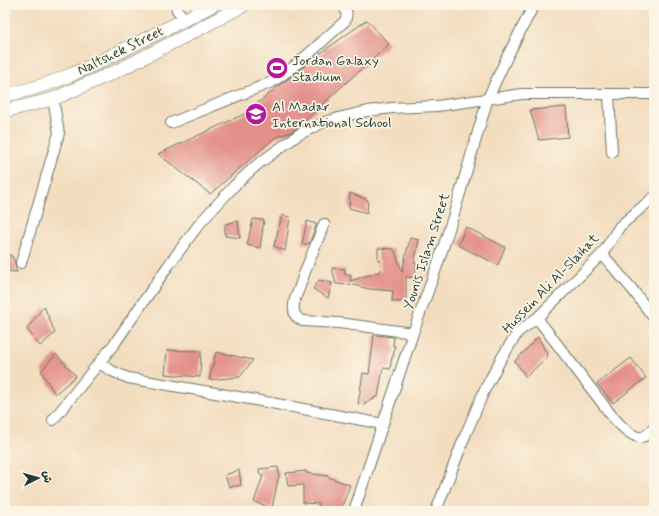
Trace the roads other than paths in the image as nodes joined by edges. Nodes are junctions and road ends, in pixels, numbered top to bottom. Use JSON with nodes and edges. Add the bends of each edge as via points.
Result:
{"nodes":[{"id":1,"x":176,"y":5,"type":"edge"},
{"id":2,"x":213,"y":5,"type":"edge"},
{"id":3,"x":244,"y":5,"type":"edge"},
{"id":4,"x":342,"y":5,"type":"edge"},
{"id":5,"x":534,"y":5,"type":"edge"},
{"id":6,"x":185,"y":20,"type":"junction"},
{"id":7,"x":609,"y":94,"type":"junction"},
{"id":8,"x":654,"y":94,"type":"edge"},
{"id":9,"x":5,"y":95,"type":"edge"},
{"id":10,"x":488,"y":98,"type":"junction"},
{"id":11,"x":52,"y":99,"type":"junction"},
{"id":12,"x":5,"y":111,"type":"edge"},
{"id":13,"x":172,"y":123,"type":"dead end"},
{"id":14,"x":612,"y":152,"type":"dead end"},
{"id":15,"x":654,"y":197,"type":"edge"},
{"id":16,"x":324,"y":224,"type":"dead end"},
{"id":17,"x":602,"y":254,"type":"junction"},
{"id":18,"x":21,"y":263,"type":"dead end"},
{"id":19,"x":537,"y":318,"type":"junction"},
{"id":20,"x":654,"y":318,"type":"edge"},
{"id":21,"x":413,"y":333,"type":"junction"},
{"id":22,"x":99,"y":363,"type":"junction"},
{"id":23,"x":53,"y":420,"type":"dead end"},
{"id":24,"x":383,"y":424,"type":"junction"},
{"id":25,"x":654,"y":428,"type":"edge"},
{"id":26,"x":354,"y":511,"type":"edge"},
{"id":27,"x":436,"y":511,"type":"edge"}],
"edges":[{"from":1,"to":6,"type":"street"},
{"from":2,"to":6,"type":"main road","name":"Naltshek Street"},
{"from":3,"to":11,"type":"main road","name":"Naltshek Street","via":[[119,70]]},
{"from":4,"to":13,"type":"street","via":[[347,16],[345,21],[293,68],[272,82]]},
{"from":5,"to":10,"type":"street","name":"Younis Islam Street"},
{"from":6,"to":9,"type":"main road","name":"Naltshek Street","via":[[60,79]]},
{"from":7,"to":8,"type":"street"},
{"from":7,"to":10,"type":"street","via":[[522,94]]},
{"from":7,"to":14,"type":"street"},
{"from":10,"to":21,"type":"street","name":"Younis Islam Street","via":[[450,224]]},
{"from":10,"to":22,"type":"street","via":[[437,106],[368,111],[322,123],[298,135],[258,164],[200,223]]},
{"from":11,"to":12,"type":"main road","name":"Naltshek Street"},
{"from":11,"to":18,"type":"street","via":[[59,133]]},
{"from":15,"to":17,"type":"street","name":"Hussein Ali Al-Slaihat","via":[[620,226]]},
{"from":16,"to":21,"type":"street","via":[[294,301],[294,312],[299,320]]},
{"from":17,"to":19,"type":"street","name":"Hussein Ali Al-Slaihat"},
{"from":17,"to":20,"type":"street"},
{"from":19,"to":25,"type":"street","via":[[623,428],[641,437]]},
{"from":19,"to":27,"type":"street","name":"Hussein Ali Al-Slaihat","via":[[518,332],[490,380],[475,410]]},
{"from":21,"to":24,"type":"street","name":"Younis Islam Street"},
{"from":22,"to":23,"type":"street"},
{"from":22,"to":24,"type":"street","via":[[128,378]]},
{"from":24,"to":26,"type":"street","name":"Younis Islam Street"}]}
